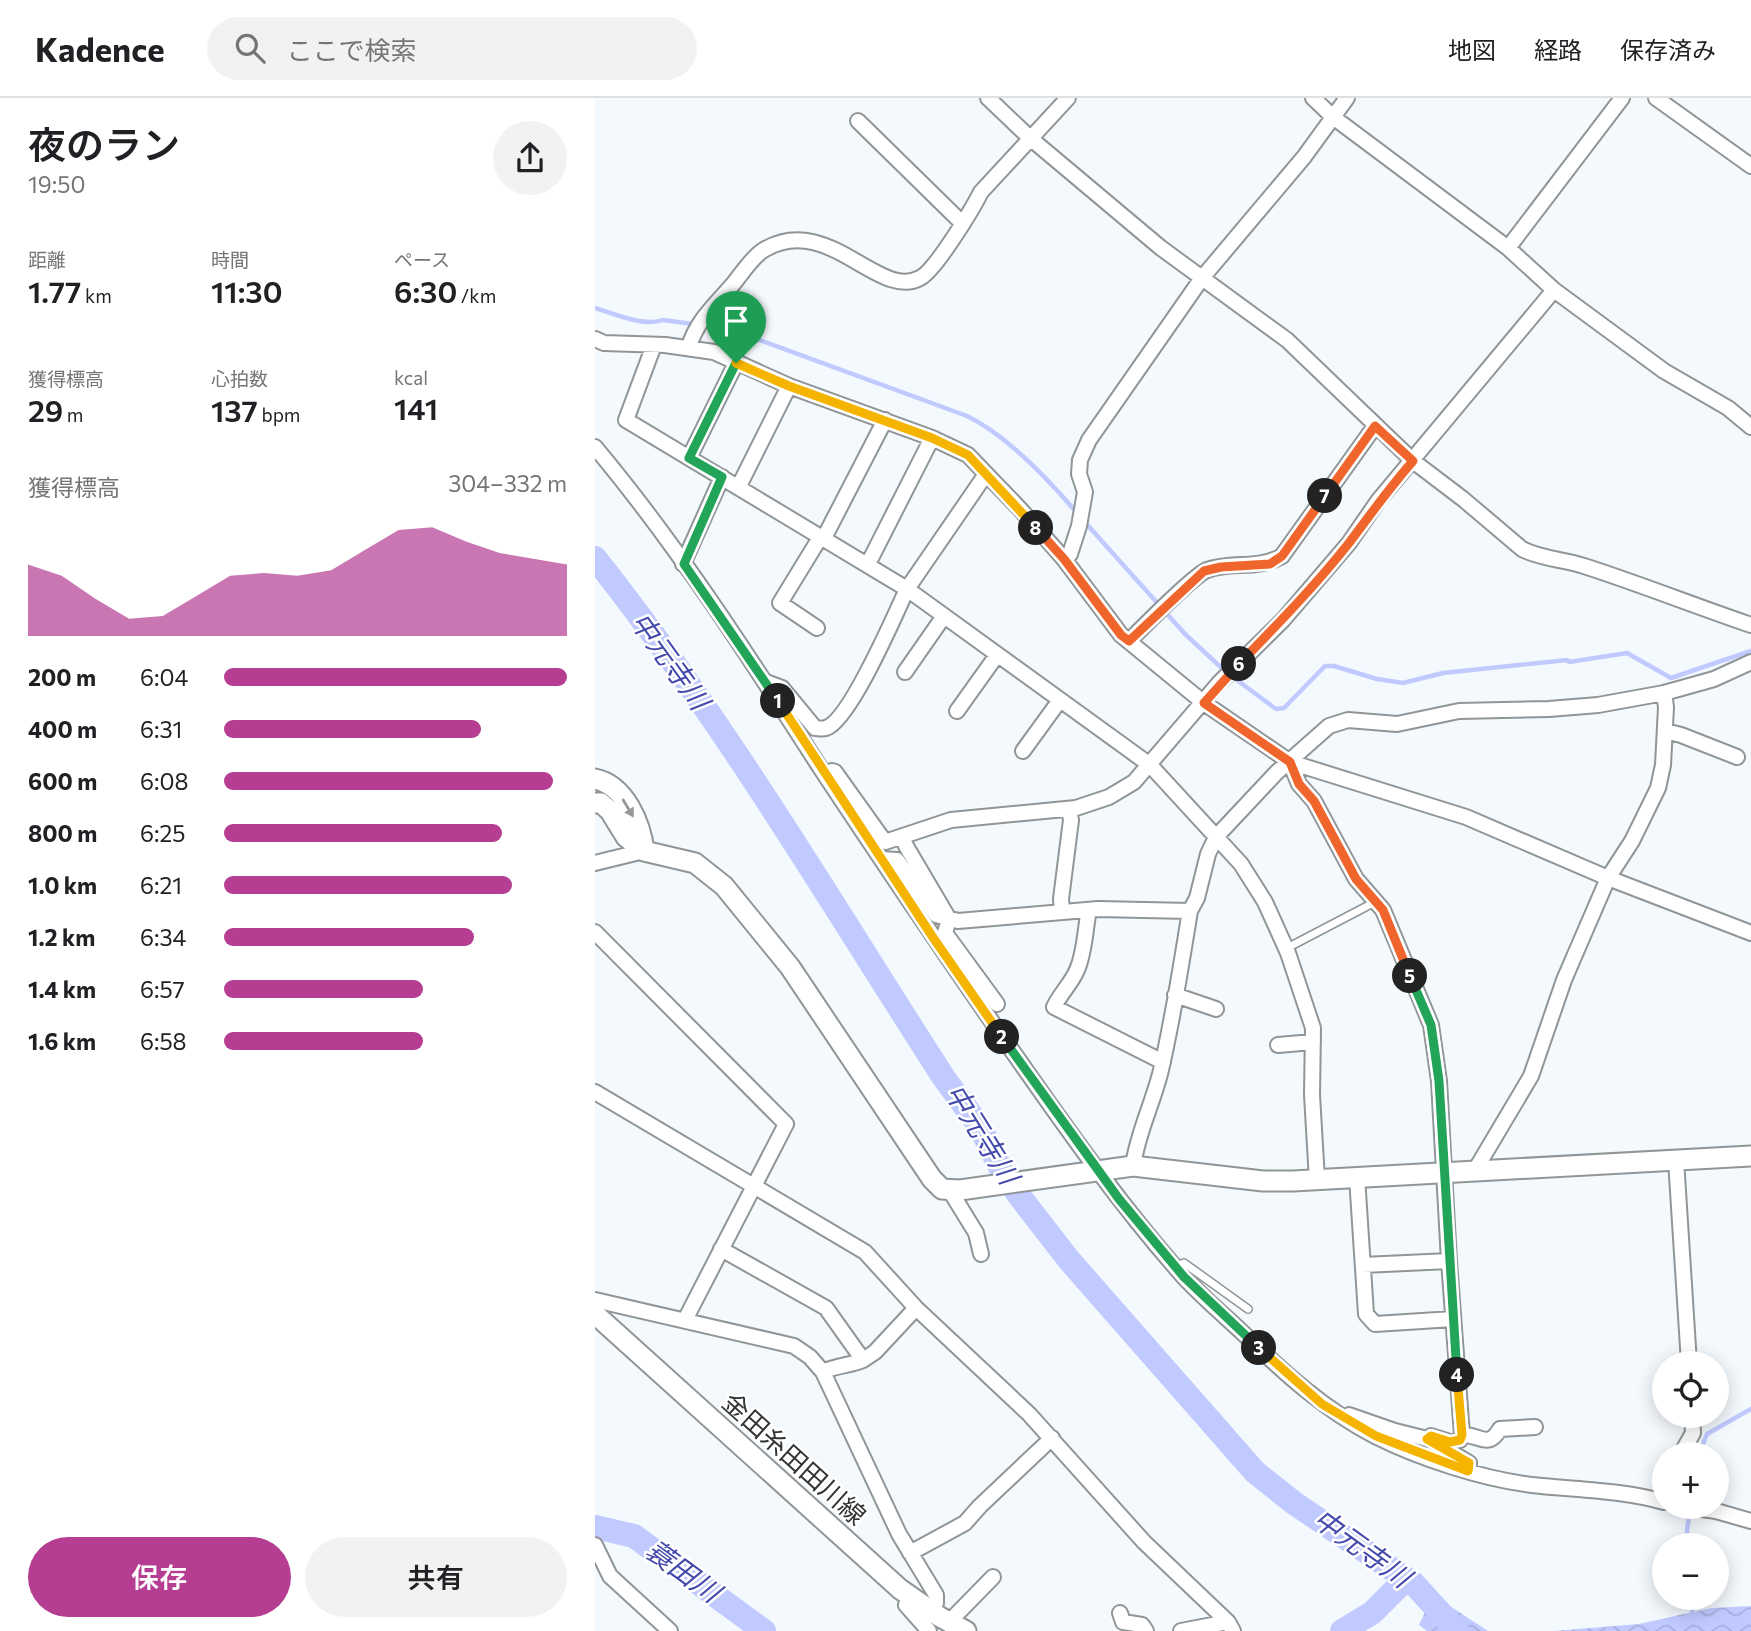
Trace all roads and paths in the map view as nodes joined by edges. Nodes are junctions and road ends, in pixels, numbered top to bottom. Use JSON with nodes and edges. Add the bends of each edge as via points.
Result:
{"nodes":[{"id":1,"x":988,"y":98,"type":"edge"},
{"id":2,"x":1068,"y":98,"type":"edge"},
{"id":3,"x":1313,"y":98,"type":"edge"},
{"id":4,"x":1347,"y":98,"type":"edge"},
{"id":5,"x":1622,"y":98,"type":"edge"},
{"id":6,"x":1656,"y":98,"type":"edge"},
{"id":7,"x":1333,"y":117,"type":"junction"},
{"id":8,"x":858,"y":121,"type":"dead end"},
{"id":9,"x":1030,"y":138,"type":"junction"},
{"id":10,"x":1751,"y":165,"type":"edge"},
{"id":11,"x":963,"y":223,"type":"junction"},
{"id":12,"x":1508,"y":248,"type":"junction"},
{"id":13,"x":1202,"y":278,"type":"junction"},
{"id":14,"x":1554,"y":290,"type":"junction"},
{"id":15,"x":595,"y":339,"type":"edge"},
{"id":16,"x":654,"y":345,"type":"junction"},
{"id":17,"x":689,"y":347,"type":"junction"},
{"id":18,"x":736,"y":363,"type":"junction"},
{"id":19,"x":789,"y":386,"type":"junction"},
{"id":20,"x":885,"y":420,"type":"junction"},
{"id":21,"x":1375,"y":426,"type":"junction"},
{"id":22,"x":1751,"y":427,"type":"edge"},
{"id":23,"x":932,"y":438,"type":"junction"},
{"id":24,"x":595,"y":447,"type":"edge"},
{"id":25,"x":689,"y":458,"type":"junction"},
{"id":26,"x":1413,"y":461,"type":"junction"},
{"id":27,"x":986,"y":474,"type":"junction"},
{"id":28,"x":722,"y":477,"type":"junction"},
{"id":29,"x":739,"y":486,"type":"junction"},
{"id":30,"x":823,"y":537,"type":"junction"},
{"id":31,"x":1064,"y":559,"type":"junction"},
{"id":32,"x":684,"y":564,"type":"junction"},
{"id":33,"x":868,"y":564,"type":"junction"},
{"id":34,"x":907,"y":589,"type":"junction"},
{"id":35,"x":944,"y":616,"type":"junction"},
{"id":36,"x":1751,"y":625,"type":"edge"},
{"id":37,"x":817,"y":628,"type":"dead end"},
{"id":38,"x":1129,"y":641,"type":"junction"},
{"id":39,"x":997,"y":655,"type":"junction"},
{"id":40,"x":1751,"y":662,"type":"edge"},
{"id":41,"x":905,"y":672,"type":"dead end"},
{"id":42,"x":766,"y":682,"type":"junction"},
{"id":43,"x":1664,"y":693,"type":"junction"},
{"id":44,"x":1060,"y":700,"type":"junction"},
{"id":45,"x":1204,"y":703,"type":"junction"},
{"id":46,"x":957,"y":711,"type":"dead end"},
{"id":47,"x":1665,"y":731,"type":"junction"},
{"id":48,"x":1023,"y":751,"type":"dead end"},
{"id":49,"x":1737,"y":757,"type":"dead end"},
{"id":50,"x":1290,"y":762,"type":"junction"},
{"id":51,"x":1150,"y":765,"type":"junction"},
{"id":52,"x":822,"y":770,"type":"junction"},
{"id":53,"x":595,"y":779,"type":"edge"},
{"id":54,"x":595,"y":803,"type":"edge"},
{"id":55,"x":1069,"y":809,"type":"junction"},
{"id":56,"x":902,"y":836,"type":"junction"},
{"id":57,"x":1216,"y":836,"type":"junction"},
{"id":58,"x":644,"y":851,"type":"junction"},
{"id":59,"x":881,"y":859,"type":"junction"},
{"id":60,"x":595,"y":863,"type":"edge"},
{"id":61,"x":1608,"y":878,"type":"junction"},
{"id":62,"x":1376,"y":902,"type":"junction"},
{"id":63,"x":1089,"y":910,"type":"junction"},
{"id":64,"x":1190,"y":911,"type":"junction"},
{"id":65,"x":1062,"y":912,"type":"junction"},
{"id":66,"x":949,"y":919,"type":"junction"},
{"id":67,"x":595,"y":932,"type":"edge"},
{"id":68,"x":1751,"y":933,"type":"edge"},
{"id":69,"x":1286,"y":948,"type":"junction"},
{"id":70,"x":1175,"y":995,"type":"junction"},
{"id":71,"x":997,"y":1003,"type":"dead end"},
{"id":72,"x":1216,"y":1009,"type":"dead end"},
{"id":73,"x":1313,"y":1042,"type":"junction"},
{"id":74,"x":1278,"y":1045,"type":"dead end"},
{"id":75,"x":1163,"y":1062,"type":"junction"},
{"id":76,"x":595,"y":1092,"type":"edge"},
{"id":77,"x":1751,"y":1156,"type":"edge"},
{"id":78,"x":1676,"y":1160,"type":"junction"},
{"id":79,"x":1133,"y":1166,"type":"junction"},
{"id":80,"x":1094,"y":1172,"type":"junction"},
{"id":81,"x":1443,"y":1172,"type":"junction"},
{"id":82,"x":1474,"y":1172,"type":"junction"},
{"id":83,"x":1357,"y":1177,"type":"junction"},
{"id":84,"x":1317,"y":1180,"type":"junction"},
{"id":85,"x":753,"y":1185,"type":"junction"},
{"id":86,"x":954,"y":1189,"type":"junction"},
{"id":87,"x":721,"y":1249,"type":"junction"},
{"id":88,"x":981,"y":1254,"type":"dead end"},
{"id":89,"x":1449,"y":1261,"type":"junction"},
{"id":90,"x":1363,"y":1265,"type":"junction"},
{"id":91,"x":1176,"y":1267,"type":"junction"},
{"id":92,"x":595,"y":1300,"type":"edge"},
{"id":93,"x":916,"y":1308,"type":"junction"},
{"id":94,"x":1248,"y":1309,"type":"dead end"},
{"id":95,"x":595,"y":1314,"type":"edge"},
{"id":96,"x":685,"y":1320,"type":"junction"},
{"id":97,"x":1453,"y":1320,"type":"junction"},
{"id":98,"x":1688,"y":1351,"type":"edge"},
{"id":99,"x":863,"y":1360,"type":"junction"},
{"id":100,"x":823,"y":1372,"type":"junction"},
{"id":101,"x":1341,"y":1415,"type":"junction"},
{"id":102,"x":1535,"y":1427,"type":"dead end"},
{"id":103,"x":1462,"y":1435,"type":"junction"},
{"id":104,"x":1052,"y":1438,"type":"junction"},
{"id":105,"x":1427,"y":1439,"type":"junction"},
{"id":106,"x":1468,"y":1471,"type":"junction"},
{"id":107,"x":1652,"y":1498,"type":"edge"},
{"id":108,"x":1729,"y":1515,"type":"edge"},
{"id":109,"x":1751,"y":1521,"type":"edge"},
{"id":110,"x":595,"y":1545,"type":"edge"},
{"id":111,"x":911,"y":1553,"type":"junction"},
{"id":112,"x":993,"y":1577,"type":"dead end"},
{"id":113,"x":1119,"y":1613,"type":"dead end"},
{"id":114,"x":930,"y":1621,"type":"edge"},
{"id":115,"x":1230,"y":1626,"type":"edge"},
{"id":116,"x":958,"y":1627,"type":"edge"},
{"id":117,"x":670,"y":1631,"type":"edge"},
{"id":118,"x":1146,"y":1631,"type":"edge"},
{"id":119,"x":1181,"y":1631,"type":"edge"}],
"edges":[{"from":1,"to":9,"type":"street"},
{"from":2,"to":9,"type":"street"},
{"from":3,"to":7,"type":"street"},
{"from":4,"to":7,"type":"street"},
{"from":5,"to":12,"type":"street"},
{"from":6,"to":10,"type":"street"},
{"from":7,"to":12,"type":"street"},
{"from":7,"to":13,"type":"street"},
{"from":8,"to":11,"type":"street"},
{"from":9,"to":11,"type":"street","via":[[981,192]]},
{"from":9,"to":13,"type":"street"},
{"from":11,"to":17,"type":"street","via":[[922,278],[907,282],[891,279],[825,245],[787,240],[761,252],[694,329]]},
{"from":12,"to":14,"type":"street"},
{"from":13,"to":21,"type":"street","via":[[1287,340]]},
{"from":13,"to":31,"type":"street","via":[[1089,440],[1080,460],[1085,492],[1079,526]]},
{"from":14,"to":22,"type":"street","via":[[1664,371],[1728,408]]},
{"from":14,"to":26,"type":"street"},
{"from":15,"to":16,"type":"street"},
{"from":16,"to":17,"type":"street"},
{"from":16,"to":25,"type":"street","via":[[626,420]]},
{"from":17,"to":18,"type":"street"},
{"from":18,"to":19,"type":"street"},
{"from":18,"to":25,"type":"street"},
{"from":19,"to":20,"type":"street"},
{"from":19,"to":29,"type":"street"},
{"from":20,"to":23,"type":"street"},
{"from":20,"to":30,"type":"street"},
{"from":21,"to":26,"type":"street"},
{"from":21,"to":38,"type":"street","via":[[1282,556],[1270,564],[1204,571]]},
{"from":23,"to":27,"type":"street","via":[[968,455]]},
{"from":23,"to":33,"type":"street"},
{"from":24,"to":32,"type":"street"},
{"from":25,"to":28,"type":"street"},
{"from":26,"to":36,"type":"street","via":[[1532,555],[1572,562]]},
{"from":26,"to":45,"type":"street","via":[[1283,620]]},
{"from":27,"to":31,"type":"street"},
{"from":27,"to":34,"type":"street"},
{"from":28,"to":29,"type":"street"},
{"from":28,"to":32,"type":"street"},
{"from":29,"to":30,"type":"street"},
{"from":30,"to":33,"type":"street"},
{"from":30,"to":37,"type":"street","via":[[780,603]]},
{"from":31,"to":38,"type":"street"},
{"from":32,"to":42,"type":"street"},
{"from":33,"to":34,"type":"street"},
{"from":34,"to":35,"type":"street"},
{"from":34,"to":42,"type":"street","via":[[870,667],[828,727],[815,728],[782,688]]},
{"from":35,"to":39,"type":"street"},
{"from":35,"to":41,"type":"street"},
{"from":38,"to":45,"type":"street"},
{"from":39,"to":44,"type":"street"},
{"from":39,"to":46,"type":"street"},
{"from":40,"to":43,"type":"street","via":[[1714,679]]},
{"from":42,"to":52,"type":"street"},
{"from":43,"to":47,"type":"street"},
{"from":43,"to":50,"type":"street","via":[[1598,705],[1459,711],[1397,724],[1347,720],[1329,726]]},
{"from":44,"to":48,"type":"street"},
{"from":44,"to":51,"type":"street"},
{"from":45,"to":50,"type":"street"},
{"from":45,"to":51,"type":"street"},
{"from":47,"to":49,"type":"street"},
{"from":47,"to":61,"type":"street","via":[[1658,788]]},
{"from":50,"to":57,"type":"street"},
{"from":50,"to":61,"type":"street","via":[[1466,817]]},
{"from":50,"to":62,"type":"street","via":[[1356,879]]},
{"from":51,"to":55,"type":"street","via":[[1134,782],[1109,797]]},
{"from":51,"to":57,"type":"street"},
{"from":52,"to":56,"type":"street","via":[[835,772],[885,842]]},
{"from":52,"to":59,"type":"street"},
{"from":53,"to":58,"type":"street","one_way":true,"via":[[616,789],[626,802],[642,831]]},
{"from":54,"to":58,"type":"street","via":[[610,811],[626,837]]},
{"from":55,"to":56,"type":"street","via":[[951,820]]},
{"from":55,"to":65,"type":"street"},
{"from":56,"to":66,"type":"street"},
{"from":57,"to":64,"type":"street"},
{"from":57,"to":69,"type":"street","via":[[1265,902]]},
{"from":58,"to":60,"type":"street"},
{"from":58,"to":86,"type":"street","via":[[695,863],[724,886],[790,967],[932,1179],[942,1189]]},
{"from":59,"to":66,"type":"street","via":[[897,860],[936,915]]},
{"from":59,"to":80,"type":"street"},
{"from":61,"to":68,"type":"street"},
{"from":61,"to":82,"type":"street","via":[[1531,1076]]},
{"from":62,"to":69,"type":"lane"},
{"from":62,"to":81,"type":"street","via":[[1431,1025]]},
{"from":63,"to":64,"type":"street"},
{"from":63,"to":65,"type":"street"},
{"from":63,"to":75,"type":"street","via":[[1079,966],[1053,1007]]},
{"from":64,"to":70,"type":"street"},
{"from":65,"to":66,"type":"street"},
{"from":66,"to":71,"type":"street","via":[[945,933]]},
{"from":67,"to":85,"type":"street","via":[[786,1124]]},
{"from":69,"to":73,"type":"street","via":[[1313,1028]]},
{"from":70,"to":72,"type":"street"},
{"from":70,"to":75,"type":"street"},
{"from":73,"to":74,"type":"street"},
{"from":73,"to":84,"type":"street"},
{"from":75,"to":79,"type":"street"},
{"from":76,"to":85,"type":"street"},
{"from":77,"to":78,"type":"street"},
{"from":78,"to":82,"type":"street"},
{"from":78,"to":98,"type":"street"},
{"from":79,"to":80,"type":"street"},
{"from":79,"to":84,"type":"street","via":[[1263,1181]]},
{"from":80,"to":86,"type":"street"},
{"from":80,"to":91,"type":"street"},
{"from":81,"to":82,"type":"street"},
{"from":81,"to":83,"type":"street"},
{"from":81,"to":89,"type":"street"},
{"from":83,"to":84,"type":"street"},
{"from":83,"to":90,"type":"street"},
{"from":85,"to":87,"type":"street"},
{"from":85,"to":93,"type":"street","via":[[865,1252]]},
{"from":86,"to":88,"type":"street"},
{"from":87,"to":96,"type":"street"},
{"from":87,"to":99,"type":"street","via":[[826,1308]]},
{"from":89,"to":90,"type":"street"},
{"from":89,"to":97,"type":"street"},
{"from":90,"to":97,"type":"street","via":[[1366,1314],[1375,1324]]},
{"from":91,"to":94,"type":"lane","via":[[1184,1263]]},
{"from":91,"to":101,"type":"street","via":[[1272,1361]]},
{"from":92,"to":96,"type":"street"},
{"from":93,"to":99,"type":"street"},
{"from":93,"to":104,"type":"street"},
{"from":95,"to":114,"type":"street","name":"金田糸田田川線","via":[[910,1597]]},
{"from":96,"to":100,"type":"street","via":[[795,1346]]},
{"from":97,"to":103,"type":"street"},
{"from":99,"to":100,"type":"street"},
{"from":100,"to":111,"type":"street"},
{"from":101,"to":105,"type":"street","via":[[1353,1414]]},
{"from":101,"to":106,"type":"street","via":[[1376,1436]]},
{"from":102,"to":103,"type":"street","via":[[1500,1429],[1489,1441]]},
{"from":103,"to":105,"type":"street","via":[[1450,1442]]},
{"from":104,"to":111,"type":"street","via":[[965,1524]]},
{"from":104,"to":115,"type":"street","via":[[1145,1542]]},
{"from":105,"to":106,"type":"street","via":[[1469,1463]]},
{"from":106,"to":107,"type":"street","via":[[1527,1484]]},
{"from":108,"to":109,"type":"street"},
{"from":110,"to":117,"type":"street","via":[[610,1576]]},
{"from":111,"to":114,"type":"street","via":[[936,1595]]},
{"from":112,"to":116,"type":"street"},
{"from":113,"to":118,"type":"street","via":[[1123,1622],[1142,1625]]},
{"from":114,"to":116,"type":"street","name":"金田糸田田川線"},
{"from":115,"to":119,"type":"street"}]}
